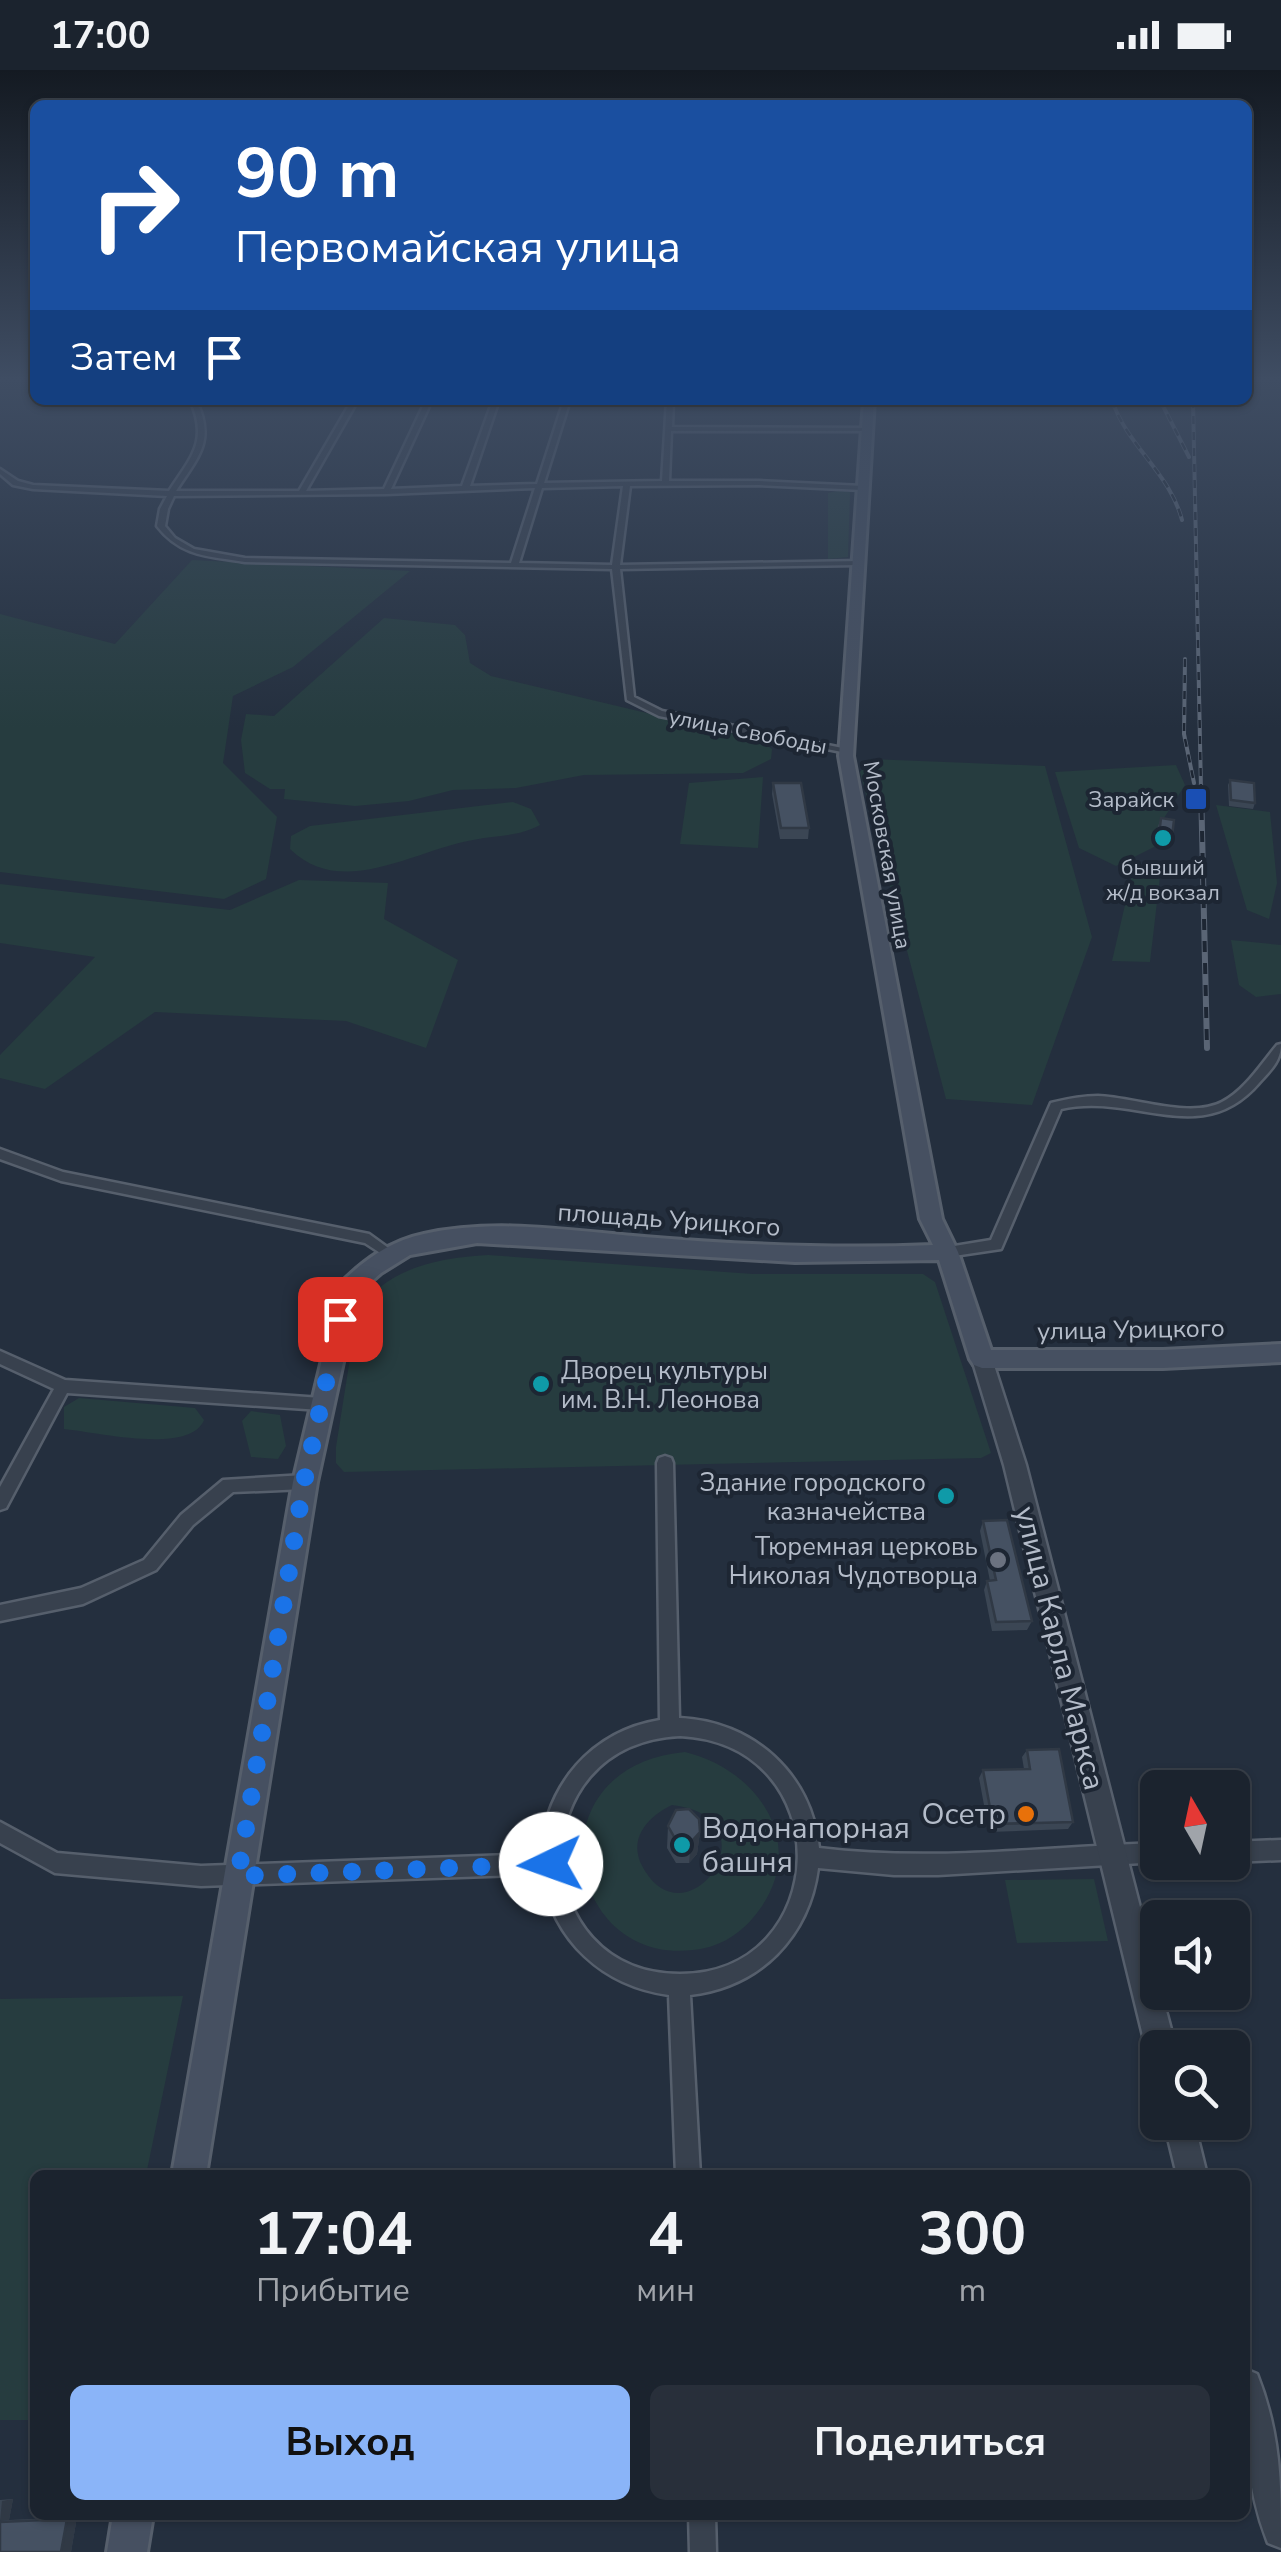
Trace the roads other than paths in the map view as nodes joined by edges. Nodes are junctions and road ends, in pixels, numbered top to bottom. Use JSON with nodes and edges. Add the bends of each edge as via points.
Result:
{"nodes":[{"id":1,"x":173,"y":496,"type":"edge"},
{"id":2,"x":539,"y":496,"type":"edge"},
{"id":3,"x":626,"y":496,"type":"edge"},
{"id":4,"x":862,"y":496,"type":"edge"},
{"id":5,"x":858,"y":563,"type":"junction"},
{"id":6,"x":514,"y":565,"type":"junction"},
{"id":7,"x":616,"y":566,"type":"junction"},
{"id":8,"x":847,"y":750,"type":"junction"},
{"id":9,"x":1281,"y":1048,"type":"edge"},
{"id":10,"x":0,"y":1154,"type":"edge"},
{"id":11,"x":947,"y":1252,"type":"junction"},
{"id":12,"x":391,"y":1255,"type":"junction"},
{"id":13,"x":1281,"y":1353,"type":"edge"},
{"id":14,"x":0,"y":1357,"type":"edge"},
{"id":15,"x":982,"y":1359,"type":"junction"},
{"id":16,"x":63,"y":1386,"type":"junction"},
{"id":17,"x":321,"y":1404,"type":"junction"},
{"id":18,"x":665,"y":1463,"type":"dead end"},
{"id":19,"x":304,"y":1482,"type":"junction"},
{"id":20,"x":0,"y":1503,"type":"edge"},
{"id":21,"x":0,"y":1613,"type":"edge"},
{"id":22,"x":670,"y":1724,"type":"junction"},
{"id":23,"x":0,"y":1832,"type":"edge"},
{"id":24,"x":1281,"y":1850,"type":"edge"},
{"id":25,"x":1250,"y":1851,"type":"edge"},
{"id":26,"x":1112,"y":1854,"type":"junction"},
{"id":27,"x":1140,"y":1854,"type":"edge"},
{"id":28,"x":807,"y":1857,"type":"junction"},
{"id":29,"x":551,"y":1864,"type":"junction"},
{"id":30,"x":238,"y":1876,"type":"junction"},
{"id":31,"x":679,"y":1987,"type":"junction"},
{"id":32,"x":1156,"y":2030,"type":"edge"},
{"id":33,"x":1183,"y":2140,"type":"edge"},
{"id":34,"x":190,"y":2170,"type":"edge"},
{"id":35,"x":688,"y":2170,"type":"edge"},
{"id":36,"x":1191,"y":2170,"type":"edge"},
{"id":37,"x":1250,"y":2406,"type":"edge"},
{"id":38,"x":132,"y":2520,"type":"edge"},
{"id":39,"x":702,"y":2520,"type":"edge"},
{"id":40,"x":1281,"y":2530,"type":"edge"},
{"id":41,"x":127,"y":2552,"type":"edge"},
{"id":42,"x":703,"y":2552,"type":"edge"}],
"edges":[{"from":1,"to":6,"type":"street","via":[[161,526],[181,546],[207,555]]},
{"from":2,"to":6,"type":"street"},
{"from":3,"to":7,"type":"street","name":"улица Свободы"},
{"from":4,"to":5,"type":"main road","name":"Московская улица"},
{"from":5,"to":7,"type":"street"},
{"from":5,"to":8,"type":"main road","name":"Московская улица"},
{"from":6,"to":7,"type":"street"},
{"from":7,"to":8,"type":"street","name":"улица Свободы","via":[[630,698],[637,705]]},
{"from":8,"to":11,"type":"main road","name":"Московская улица","via":[[931,1219]]},
{"from":9,"to":11,"type":"street","via":[[1241,1094],[1212,1111],[1097,1098],[1056,1106],[996,1245]]},
{"from":10,"to":12,"type":"street","via":[[61,1176],[369,1239]]},
{"from":11,"to":12,"type":"main road","name":"площадь Урицкого","via":[[804,1256],[515,1236],[436,1240]]},
{"from":11,"to":15,"type":"main road","name":"улица Карла Маркса"},
{"from":12,"to":17,"type":"main road","via":[[348,1290]]},
{"from":13,"to":15,"type":"main road","name":"улица Урицкого"},
{"from":14,"to":16,"type":"street"},
{"from":15,"to":26,"type":"street","name":"улица Карла Маркса"},
{"from":16,"to":17,"type":"street"},
{"from":16,"to":20,"type":"street"},
{"from":17,"to":19,"type":"main road"},
{"from":18,"to":22,"type":"street"},
{"from":19,"to":21,"type":"street","via":[[229,1485],[186,1520],[150,1565],[83,1596]]},
{"from":19,"to":30,"type":"main road"},
{"from":22,"to":28,"type":"street","via":[[722,1732],[778,1774],[797,1805]]},
{"from":22,"to":29,"type":"street","via":[[618,1739],[587,1763],[564,1797]]},
{"from":23,"to":30,"type":"street","via":[[54,1863]]},
{"from":24,"to":25,"type":"street"},
{"from":26,"to":27,"type":"street"},
{"from":26,"to":28,"type":"street","via":[[972,1862]]},
{"from":26,"to":32,"type":"street","name":"улица Карла Маркса"},
{"from":28,"to":31,"type":"street","via":[[799,1904],[784,1934],[760,1959],[731,1977]]},
{"from":29,"to":30,"type":"street"},
{"from":29,"to":31,"type":"street","via":[[566,1913],[590,1948],[623,1972]]},
{"from":30,"to":34,"type":"main road"},
{"from":31,"to":35,"type":"street"},
{"from":33,"to":36,"type":"street"},
{"from":37,"to":40,"type":"street"},
{"from":38,"to":41,"type":"main road"},
{"from":39,"to":42,"type":"street"}]}
